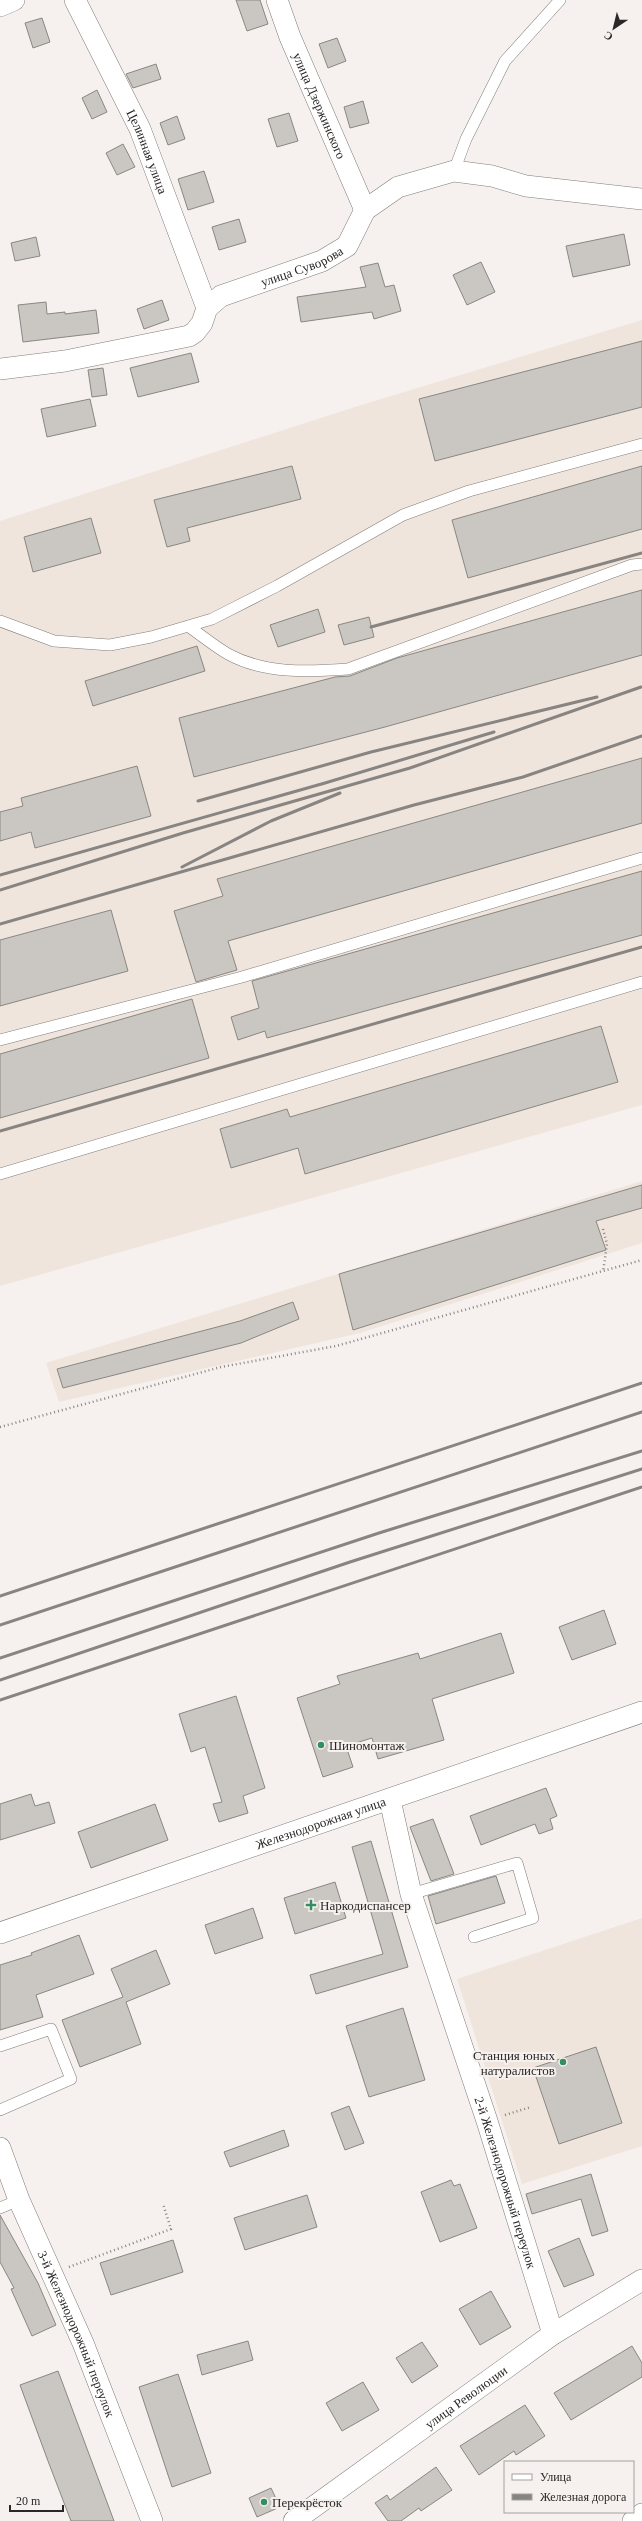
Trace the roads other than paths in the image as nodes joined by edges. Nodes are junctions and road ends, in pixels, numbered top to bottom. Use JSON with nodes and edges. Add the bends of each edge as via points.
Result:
{"nodes":[{"id":1,"x":14,"y":0,"type":"edge"},
{"id":2,"x":75,"y":0,"type":"edge"},
{"id":3,"x":277,"y":0,"type":"edge"},
{"id":4,"x":560,"y":0,"type":"edge"},
{"id":5,"x":0,"y":6,"type":"edge"},
{"id":6,"x":454,"y":171,"type":"junction"},
{"id":7,"x":642,"y":199,"type":"edge"},
{"id":8,"x":365,"y":210,"type":"junction"},
{"id":9,"x":207,"y":308,"type":"junction"},
{"id":10,"x":0,"y":368,"type":"edge"},
{"id":11,"x":642,"y":444,"type":"edge"},
{"id":12,"x":642,"y":564,"type":"edge"},
{"id":13,"x":0,"y":621,"type":"edge"},
{"id":14,"x":188,"y":626,"type":"junction"},
{"id":15,"x":642,"y":858,"type":"edge"},
{"id":16,"x":642,"y":982,"type":"edge"},
{"id":17,"x":0,"y":1040,"type":"edge"},
{"id":18,"x":0,"y":1174,"type":"edge"},
{"id":19,"x":642,"y":1712,"type":"edge"},
{"id":20,"x":390,"y":1800,"type":"junction"},
{"id":21,"x":411,"y":1894,"type":"junction"},
{"id":22,"x":0,"y":1933,"type":"edge"},
{"id":23,"x":474,"y":1937,"type":"dead end"},
{"id":24,"x":0,"y":2046,"type":"edge"},
{"id":25,"x":0,"y":2110,"type":"edge"},
{"id":26,"x":0,"y":2148,"type":"edge"},
{"id":27,"x":19,"y":2200,"type":"junction"},
{"id":28,"x":0,"y":2208,"type":"edge"},
{"id":29,"x":642,"y":2280,"type":"edge"},
{"id":30,"x":553,"y":2334,"type":"junction"},
{"id":31,"x":642,"y":2514,"type":"edge"},
{"id":32,"x":152,"y":2521,"type":"edge"},
{"id":33,"x":294,"y":2521,"type":"edge"},
{"id":34,"x":633,"y":2521,"type":"edge"}],
"edges":[{"from":1,"to":5,"type":"street"},
{"from":2,"to":9,"type":"street","name":"Целинная улица","via":[[140,130]]},
{"from":3,"to":8,"type":"street","name":"улица Дзержинского","via":[[290,37]]},
{"from":4,"to":6,"type":"lane","via":[[505,61],[466,139]]},
{"from":6,"to":7,"type":"street","name":"улица Суворова","via":[[492,176],[526,186]]},
{"from":6,"to":8,"type":"street","name":"улица Суворова","via":[[398,187]]},
{"from":8,"to":9,"type":"street","name":"улица Суворова","via":[[347,246],[322,261],[221,296]]},
{"from":9,"to":10,"type":"street","name":"улица Суворова","via":[[202,323],[189,336],[65,361]]},
{"from":11,"to":14,"type":"lane","via":[[469,491],[403,515],[277,586],[212,619]]},
{"from":12,"to":14,"type":"lane","via":[[632,565],[348,669],[313,672],[268,668],[229,654]]},
{"from":13,"to":14,"type":"lane","via":[[54,641],[110,645]]},
{"from":15,"to":17,"type":"lane","via":[[242,977]]},
{"from":16,"to":18,"type":"lane"},
{"from":19,"to":20,"type":"street","name":"Железнодорожная улица"},
{"from":20,"to":21,"type":"street","name":"2-й Железнодорожный переулок"},
{"from":20,"to":22,"type":"street","name":"Железнодорожная улица"},
{"from":21,"to":23,"type":"lane","via":[[517,1863],[533,1918]]},
{"from":21,"to":30,"type":"street","name":"2-й Железнодорожный переулок","via":[[487,2121]]},
{"from":24,"to":25,"type":"lane","via":[[51,2029],[71,2079]]},
{"from":26,"to":27,"type":"street","name":"3-й Железнодорожный переулок"},
{"from":27,"to":28,"type":"lane"},
{"from":27,"to":32,"type":"street","name":"3-й Железнодорожный переулок","via":[[83,2343]]},
{"from":29,"to":30,"type":"street","name":"улица Революции"},
{"from":30,"to":33,"type":"street","name":"улица Революции"},
{"from":31,"to":34,"type":"street"}]}
